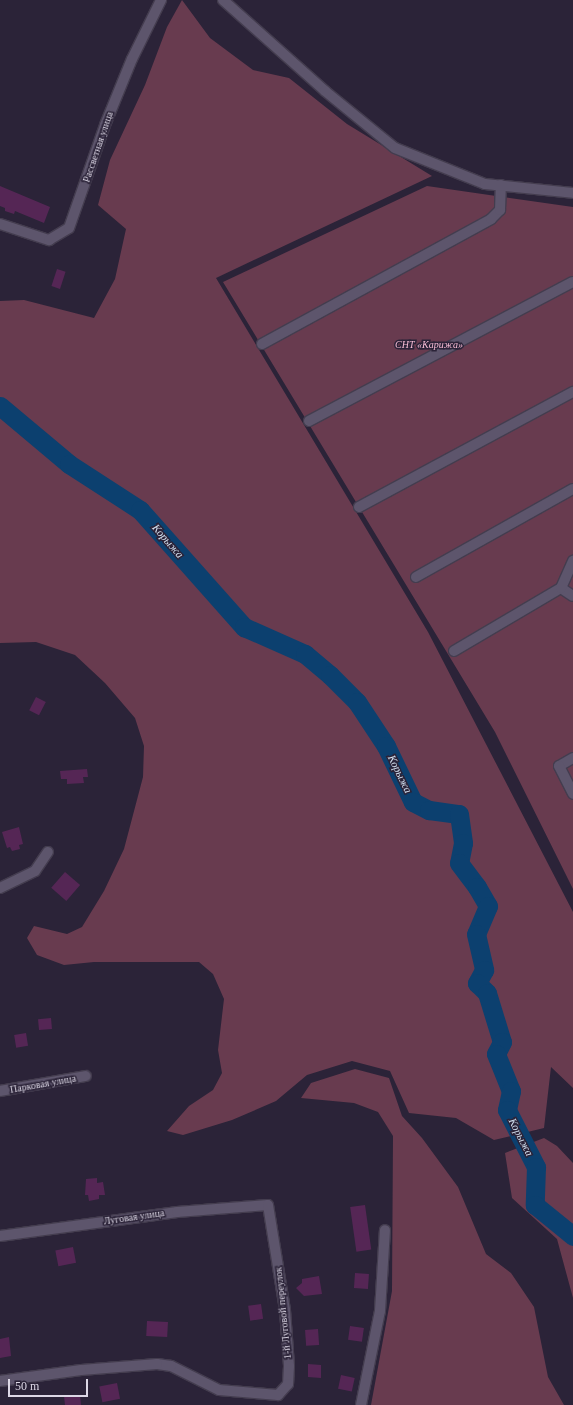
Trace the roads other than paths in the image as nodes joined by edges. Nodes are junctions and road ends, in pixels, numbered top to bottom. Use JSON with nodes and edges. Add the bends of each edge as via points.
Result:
{"nodes":[{"id":1,"x":161,"y":0,"type":"edge"},
{"id":2,"x":223,"y":0,"type":"edge"},
{"id":3,"x":501,"y":185,"type":"junction"},
{"id":4,"x":573,"y":193,"type":"edge"},
{"id":5,"x":0,"y":224,"type":"edge"},
{"id":6,"x":573,"y":282,"type":"edge"},
{"id":7,"x":262,"y":344,"type":"dead end"},
{"id":8,"x":573,"y":392,"type":"edge"},
{"id":9,"x":309,"y":421,"type":"dead end"},
{"id":10,"x":573,"y":489,"type":"edge"},
{"id":11,"x":359,"y":507,"type":"dead end"},
{"id":12,"x":573,"y":561,"type":"edge"},
{"id":13,"x":416,"y":577,"type":"dead end"},
{"id":14,"x":561,"y":588,"type":"junction"},
{"id":15,"x":573,"y":596,"type":"edge"},
{"id":16,"x":454,"y":651,"type":"dead end"},
{"id":17,"x":573,"y":758,"type":"edge"},
{"id":18,"x":573,"y":794,"type":"edge"},
{"id":19,"x":48,"y":852,"type":"dead end"},
{"id":20,"x":0,"y":888,"type":"edge"},
{"id":21,"x":86,"y":1076,"type":"dead end"},
{"id":22,"x":0,"y":1091,"type":"edge"},
{"id":23,"x":268,"y":1205,"type":"joint"},
{"id":24,"x":385,"y":1230,"type":"dead end"},
{"id":25,"x":0,"y":1236,"type":"edge"},
{"id":26,"x":0,"y":1381,"type":"edge"},
{"id":27,"x":360,"y":1405,"type":"edge"}],
"edges":[{"from":1,"to":5,"type":"street","name":"Рассветная улица","via":[[146,27],[117,96],[69,228],[49,240]]},
{"from":2,"to":3,"type":"street","via":[[325,91],[395,148],[485,184]]},
{"from":3,"to":4,"type":"street"},
{"from":3,"to":7,"type":"street","via":[[500,210],[491,219]]},
{"from":6,"to":9,"type":"street"},
{"from":8,"to":11,"type":"street"},
{"from":10,"to":13,"type":"street"},
{"from":12,"to":14,"type":"street"},
{"from":14,"to":15,"type":"street"},
{"from":14,"to":16,"type":"street"},
{"from":17,"to":18,"type":"street","via":[[558,766]]},
{"from":19,"to":20,"type":"street","via":[[35,871]]},
{"from":21,"to":22,"type":"street","name":"Парковая улица"},
{"from":23,"to":25,"type":"street","name":"Луговая улица","via":[[177,1212]]},
{"from":23,"to":26,"type":"street","name":"1-й Луговой переулок","via":[[285,1310],[289,1366],[288,1384],[278,1395],[220,1390],[171,1366],[157,1364],[81,1370]]},
{"from":24,"to":27,"type":"street","via":[[380,1311]]}]}
